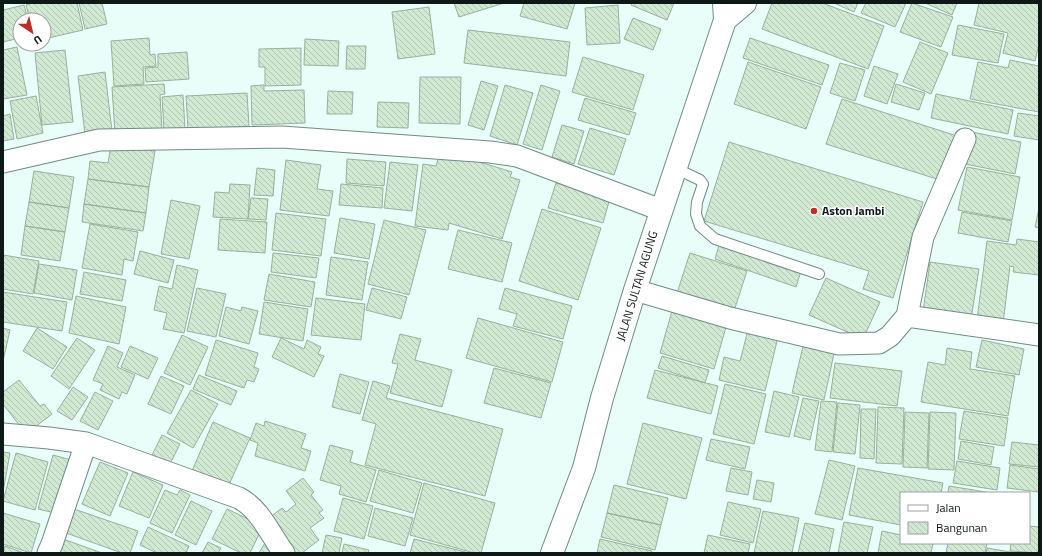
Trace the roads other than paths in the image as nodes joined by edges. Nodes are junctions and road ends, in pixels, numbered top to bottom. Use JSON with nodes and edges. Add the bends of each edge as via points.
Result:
{"nodes":[{"id":1,"x":745,"y":3,"type":"edge"},
{"id":2,"x":724,"y":12,"type":"edge"},
{"id":3,"x":965,"y":138,"type":"dead end"},
{"id":4,"x":3,"y":162,"type":"edge"},
{"id":5,"x":675,"y":168,"type":"junction"},
{"id":6,"x":661,"y":210,"type":"junction"},
{"id":7,"x":819,"y":274,"type":"dead end"},
{"id":8,"x":636,"y":290,"type":"junction"},
{"id":9,"x":907,"y":316,"type":"junction"},
{"id":10,"x":1039,"y":335,"type":"edge"},
{"id":11,"x":3,"y":434,"type":"edge"},
{"id":12,"x":86,"y":443,"type":"junction"},
{"id":13,"x":48,"y":553,"type":"edge"},
{"id":14,"x":284,"y":553,"type":"edge"},
{"id":15,"x":552,"y":553,"type":"edge"}],
"edges":[{"from":1,"to":2,"type":"highway","name":"JALAN SULTAN AGUNG"},
{"from":2,"to":5,"type":"highway","name":"JALAN SULTAN AGUNG"},
{"from":3,"to":9,"type":"street","via":[[923,237]]},
{"from":4,"to":6,"type":"street","via":[[99,140],[282,137],[483,151],[517,156]]},
{"from":5,"to":6,"type":"highway","name":"JALAN SULTAN AGUNG"},
{"from":5,"to":7,"type":"lane","via":[[703,184],[696,214],[700,226],[715,239]]},
{"from":6,"to":8,"type":"highway","name":"JALAN SULTAN AGUNG"},
{"from":8,"to":9,"type":"street","via":[[730,318],[839,344],[878,343],[890,336]]},
{"from":8,"to":15,"type":"highway","name":"JALAN SULTAN AGUNG","via":[[602,398],[584,468]]},
{"from":9,"to":10,"type":"street"},
{"from":11,"to":12,"type":"street"},
{"from":12,"to":13,"type":"street"},
{"from":12,"to":14,"type":"street","via":[[250,503]]}]}
